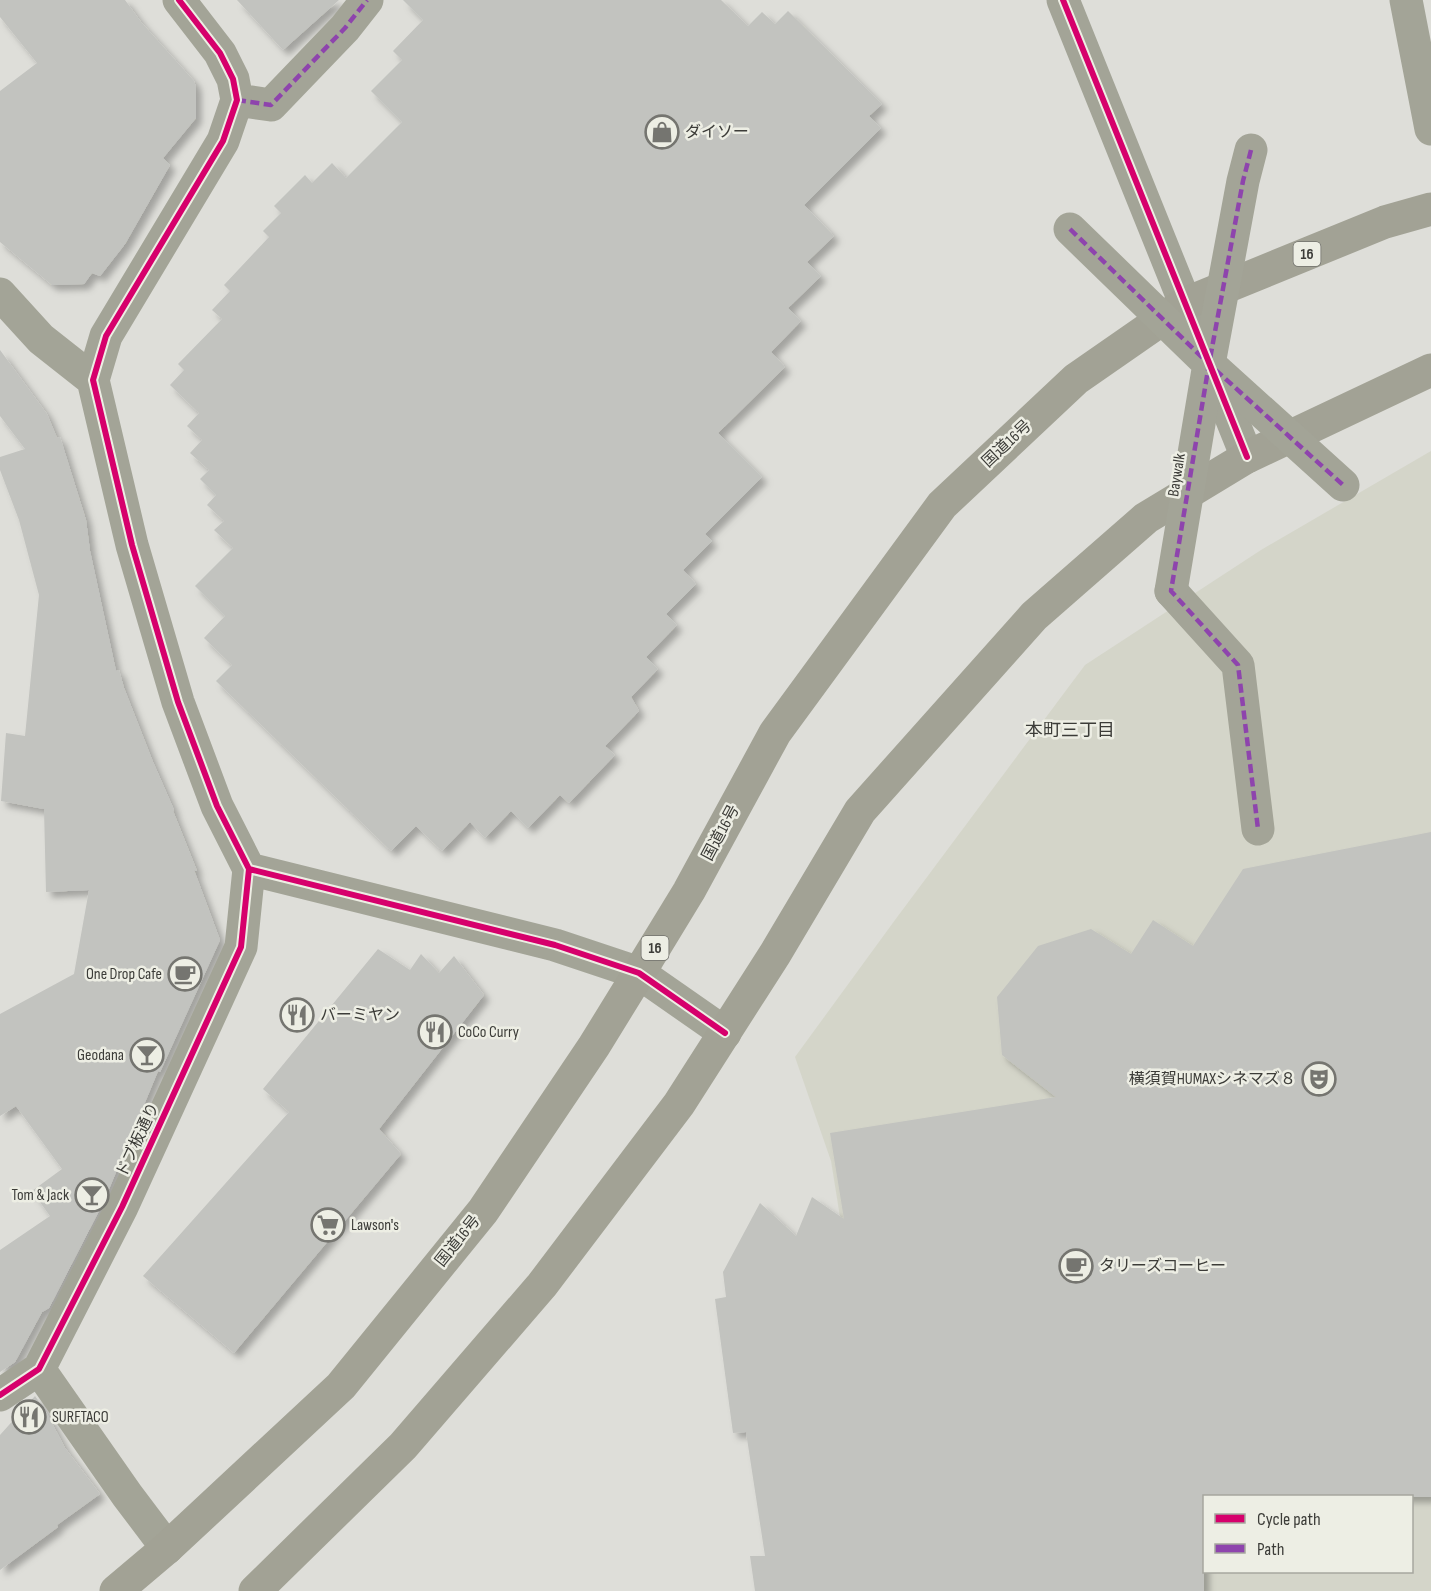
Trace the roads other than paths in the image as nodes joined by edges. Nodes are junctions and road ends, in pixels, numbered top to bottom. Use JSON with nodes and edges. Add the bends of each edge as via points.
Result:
{"nodes":[{"id":1,"x":179,"y":0,"type":"edge"},
{"id":2,"x":367,"y":0,"type":"edge"},
{"id":3,"x":1063,"y":0,"type":"edge"},
{"id":4,"x":1406,"y":0,"type":"edge"},
{"id":5,"x":237,"y":100,"type":"junction"},
{"id":6,"x":1431,"y":129,"type":"edge"},
{"id":7,"x":1251,"y":150,"type":"dead end"},
{"id":8,"x":1431,"y":209,"type":"edge"},
{"id":9,"x":1070,"y":229,"type":"dead end"},
{"id":10,"x":0,"y":294,"type":"edge"},
{"id":11,"x":1184,"y":304,"type":"junction"},
{"id":12,"x":1209,"y":364,"type":"junction"},
{"id":13,"x":1431,"y":370,"type":"edge"},
{"id":14,"x":93,"y":380,"type":"junction"},
{"id":15,"x":1247,"y":457,"type":"junction"},
{"id":16,"x":1343,"y":485,"type":"dead end"},
{"id":17,"x":1258,"y":829,"type":"dead end"},
{"id":18,"x":249,"y":869,"type":"junction"},
{"id":19,"x":639,"y":973,"type":"junction"},
{"id":20,"x":725,"y":1033,"type":"junction"},
{"id":21,"x":39,"y":1369,"type":"junction"},
{"id":22,"x":0,"y":1395,"type":"edge"},
{"id":23,"x":167,"y":1548,"type":"junction"},
{"id":24,"x":116,"y":1591,"type":"edge"},
{"id":25,"x":255,"y":1591,"type":"edge"}],
"edges":[{"from":1,"to":5,"type":"street","via":[[220,53],[233,79]]},
{"from":2,"to":5,"type":"street","via":[[271,105]]},
{"from":3,"to":11,"type":"street"},
{"from":4,"to":6,"type":"street"},
{"from":5,"to":14,"type":"street","via":[[224,141],[106,336]]},
{"from":7,"to":12,"type":"street","name":"Baywalk","bridge":true},
{"from":8,"to":11,"type":"highway","name":"国道16号","number":"16","via":[[1385,222]]},
{"from":9,"to":12,"type":"street","bridge":true},
{"from":10,"to":14,"type":"street","via":[[42,339]]},
{"from":11,"to":15,"type":"street"},
{"from":11,"to":19,"type":"highway","name":"国道16号","number":"16","via":[[1076,379],[942,505],[775,733],[689,891]]},
{"from":12,"to":16,"type":"street","bridge":true},
{"from":12,"to":17,"type":"street","name":"Baywalk","bridge":true,"via":[[1171,591],[1238,665]]},
{"from":13,"to":15,"type":"highway"},
{"from":14,"to":18,"type":"street","via":[[132,545],[178,702],[217,806]]},
{"from":15,"to":20,"type":"highway","via":[[1146,518],[1034,616],[860,811]]},
{"from":18,"to":19,"type":"street","via":[[555,945]]},
{"from":18,"to":21,"type":"street","name":"ドブ板通り","via":[[241,947],[122,1207]]},
{"from":19,"to":20,"type":"street"},
{"from":19,"to":23,"type":"highway","name":"国道16号","number":"16","via":[[483,1211],[341,1386]]},
{"from":20,"to":25,"type":"highway","via":[[679,1104],[542,1285],[403,1446]]},
{"from":21,"to":22,"type":"street","name":"ドブ板通り"},
{"from":21,"to":23,"type":"street"},
{"from":23,"to":24,"type":"highway","name":"国道16号","number":"16"}]}
